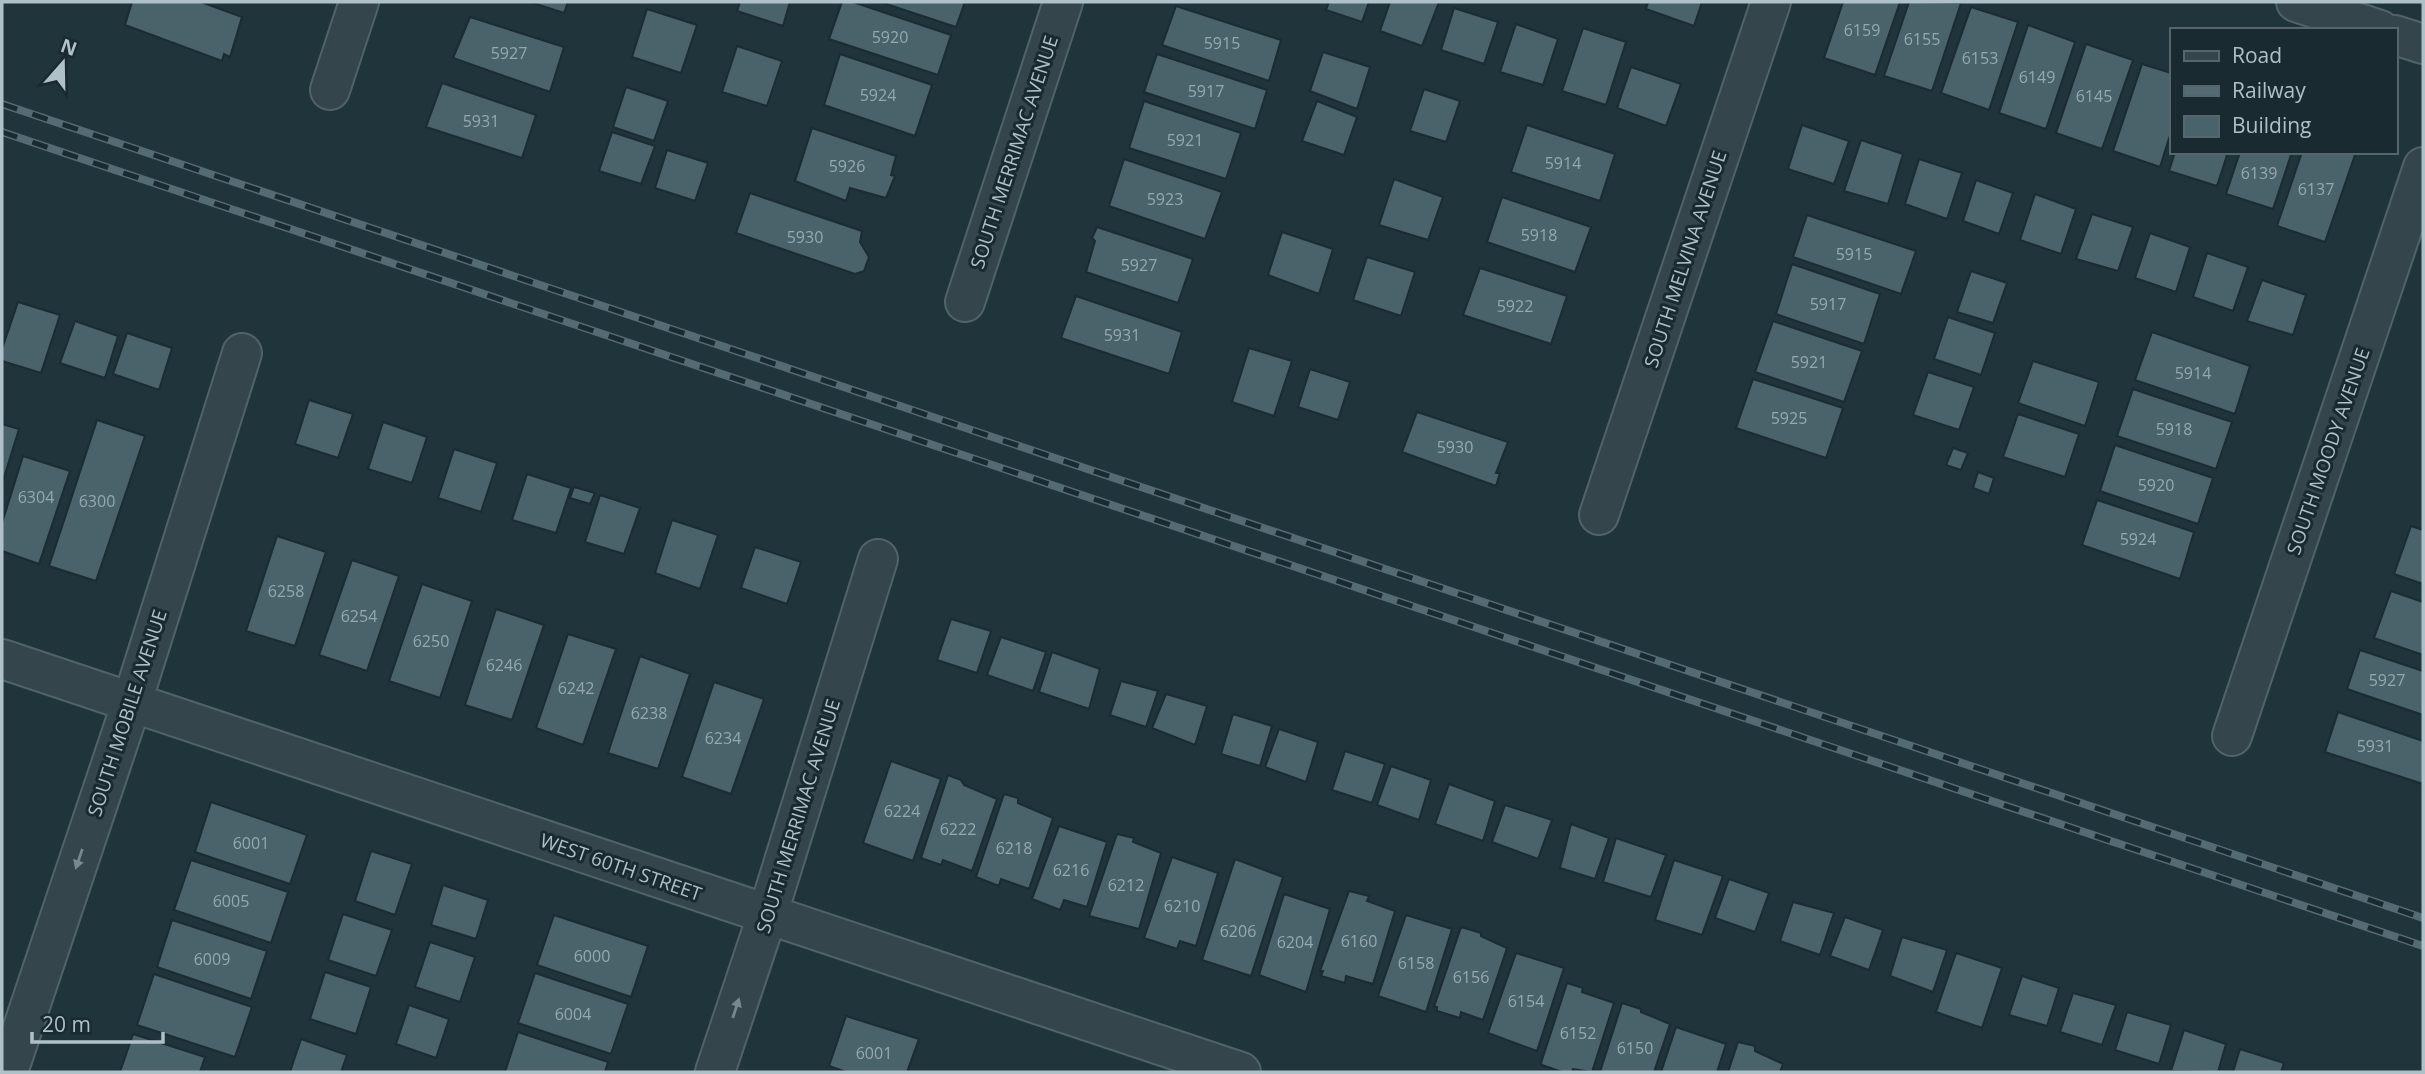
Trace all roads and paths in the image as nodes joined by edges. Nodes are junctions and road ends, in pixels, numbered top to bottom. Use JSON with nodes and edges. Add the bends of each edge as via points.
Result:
{"nodes":[{"id":1,"x":359,"y":2,"type":"edge"},
{"id":2,"x":1063,"y":2,"type":"edge"},
{"id":3,"x":1770,"y":2,"type":"edge"},
{"id":4,"x":2296,"y":2,"type":"edge"},
{"id":5,"x":2374,"y":28,"type":"edge"},
{"id":6,"x":2397,"y":36,"type":"edge"},
{"id":7,"x":2423,"y":44,"type":"edge"},
{"id":8,"x":330,"y":90,"type":"dead end"},
{"id":9,"x":2423,"y":167,"type":"edge"},
{"id":10,"x":965,"y":303,"type":"dead end"},
{"id":11,"x":242,"y":353,"type":"dead end"},
{"id":12,"x":1599,"y":515,"type":"dead end"},
{"id":13,"x":878,"y":559,"type":"dead end"},
{"id":14,"x":2,"y":659,"type":"edge"},
{"id":15,"x":132,"y":702,"type":"junction"},
{"id":16,"x":2232,"y":736,"type":"dead end"},
{"id":17,"x":767,"y":916,"type":"junction"},
{"id":18,"x":8,"y":1072,"type":"edge"},
{"id":19,"x":715,"y":1072,"type":"edge"},
{"id":20,"x":1241,"y":1072,"type":"edge"}],
"edges":[{"from":1,"to":8,"type":"street"},
{"from":2,"to":10,"type":"street","name":"SOUTH MERRIMAC AVENUE"},
{"from":3,"to":12,"type":"street","name":"SOUTH MELVINA AVENUE"},
{"from":4,"to":5,"type":"street"},
{"from":6,"to":7,"type":"street"},
{"from":9,"to":16,"type":"street","name":"SOUTH MOODY AVENUE"},
{"from":11,"to":15,"type":"street","name":"SOUTH MOBILE AVENUE"},
{"from":13,"to":17,"type":"street","name":"SOUTH MERRIMAC AVENUE"},
{"from":14,"to":15,"type":"street","name":"WEST 60TH STREET"},
{"from":15,"to":17,"type":"street","name":"WEST 60TH STREET"},
{"from":15,"to":18,"type":"street","name":"SOUTH MOBILE AVENUE","one_way":true},
{"from":19,"to":17,"type":"street","name":"SOUTH MERRIMAC AVENUE","one_way":true},
{"from":17,"to":20,"type":"street","name":"WEST 60TH STREET"}]}
